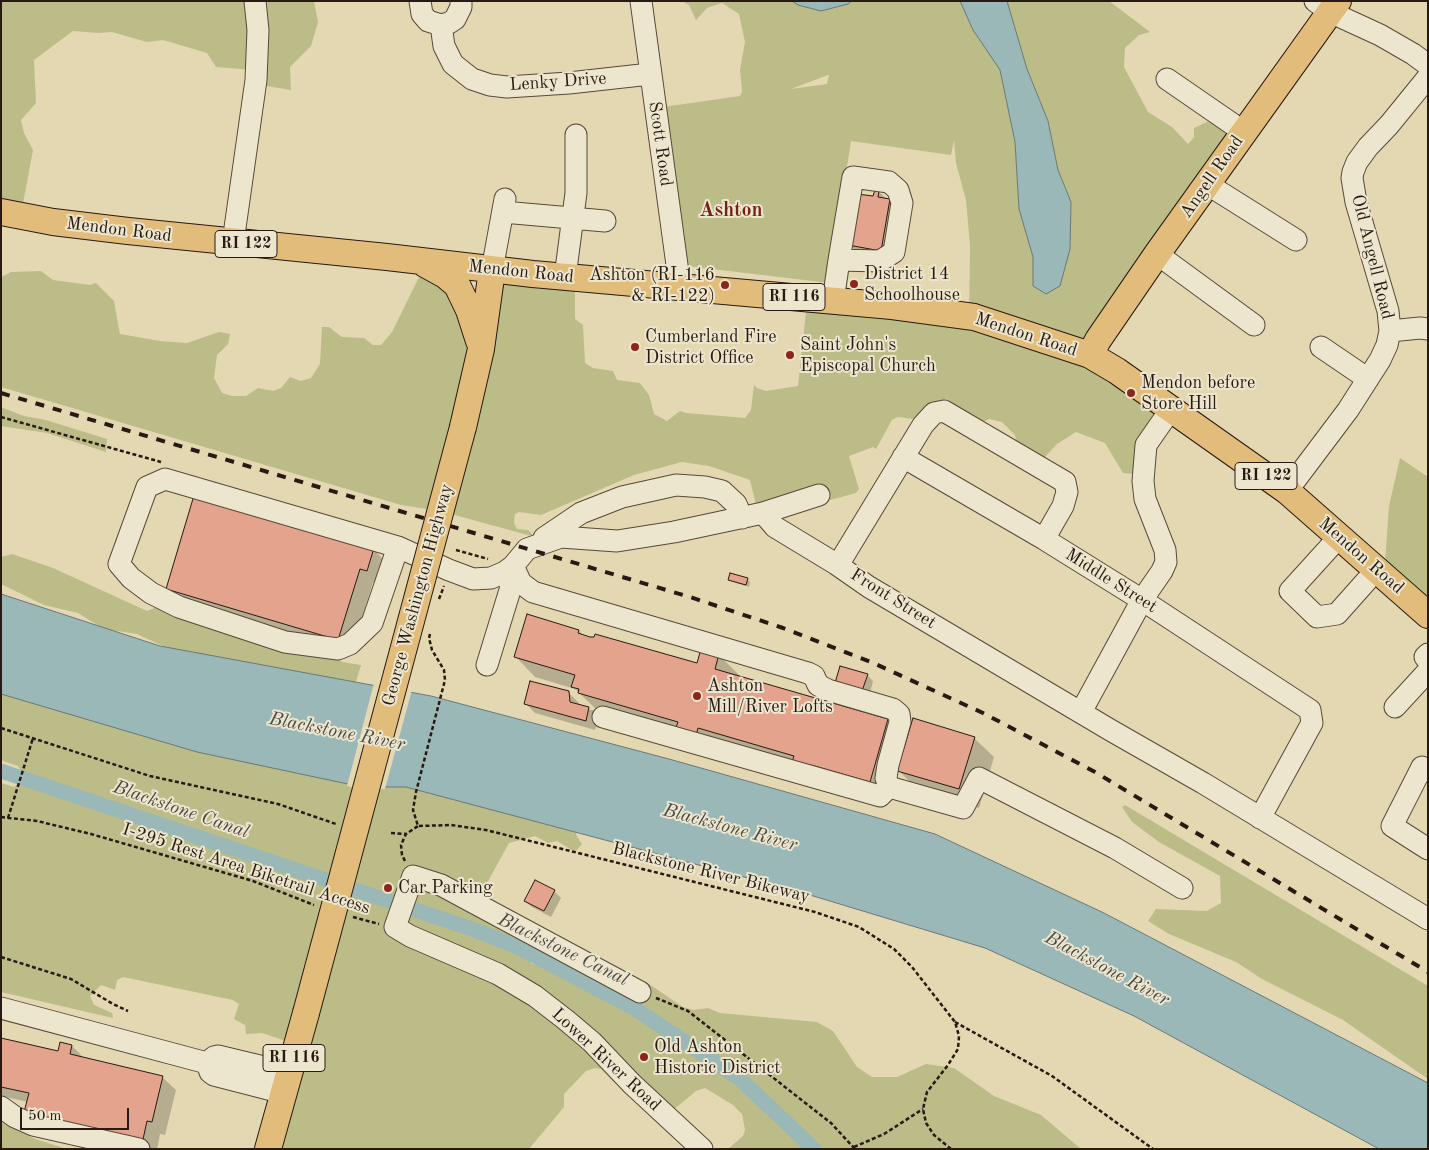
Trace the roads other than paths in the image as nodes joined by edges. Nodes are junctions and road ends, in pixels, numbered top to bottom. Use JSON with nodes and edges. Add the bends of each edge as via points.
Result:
{"nodes":[{"id":1,"x":255,"y":1,"type":"edge"},
{"id":2,"x":420,"y":1,"type":"edge"},
{"id":3,"x":461,"y":1,"type":"edge"},
{"id":4,"x":641,"y":1,"type":"edge"},
{"id":5,"x":1328,"y":5,"type":"edge"},
{"id":6,"x":441,"y":25,"type":"junction"},
{"id":7,"x":1428,"y":65,"type":"edge"},
{"id":8,"x":650,"y":74,"type":"junction"},
{"id":9,"x":1428,"y":77,"type":"edge"},
{"id":10,"x":1167,"y":79,"type":"dead end"},
{"id":11,"x":1244,"y":132,"type":"junction"},
{"id":12,"x":576,"y":135,"type":"dead end"},
{"id":13,"x":1207,"y":184,"type":"junction"},
{"id":14,"x":1,"y":212,"type":"edge"},
{"id":15,"x":573,"y":219,"type":"junction"},
{"id":16,"x":605,"y":221,"type":"dead end"},
{"id":17,"x":1296,"y":240,"type":"dead end"},
{"id":18,"x":233,"y":242,"type":"junction"},
{"id":19,"x":1157,"y":254,"type":"junction"},
{"id":20,"x":413,"y":260,"type":"junction"},
{"id":21,"x":840,"y":260,"type":"dead end"},
{"id":22,"x":492,"y":270,"type":"junction"},
{"id":23,"x":566,"y":277,"type":"junction"},
{"id":24,"x":680,"y":287,"type":"junction"},
{"id":25,"x":833,"y":301,"type":"junction"},
{"id":26,"x":1254,"y":325,"type":"dead end"},
{"id":27,"x":1428,"y":330,"type":"edge"},
{"id":28,"x":1390,"y":331,"type":"junction"},
{"id":29,"x":1321,"y":347,"type":"dead end"},
{"id":30,"x":481,"y":349,"type":"junction"},
{"id":31,"x":1090,"y":355,"type":"junction"},
{"id":32,"x":1368,"y":379,"type":"junction"},
{"id":33,"x":1172,"y":409,"type":"junction"},
{"id":34,"x":903,"y":457,"type":"junction"},
{"id":35,"x":1286,"y":491,"type":"junction"},
{"id":36,"x":819,"y":495,"type":"dead end"},
{"id":37,"x":762,"y":513,"type":"junction"},
{"id":38,"x":742,"y":518,"type":"junction"},
{"id":39,"x":1339,"y":537,"type":"junction"},
{"id":40,"x":1044,"y":540,"type":"junction"},
{"id":41,"x":398,"y":547,"type":"junction"},
{"id":42,"x":527,"y":549,"type":"junction"},
{"id":43,"x":838,"y":565,"type":"junction"},
{"id":44,"x":513,"y":566,"type":"junction"},
{"id":45,"x":1377,"y":569,"type":"junction"},
{"id":46,"x":1142,"y":600,"type":"junction"},
{"id":47,"x":1428,"y":614,"type":"edge"},
{"id":48,"x":1428,"y":654,"type":"edge"},
{"id":49,"x":1428,"y":660,"type":"edge"},
{"id":50,"x":487,"y":665,"type":"dead end"},
{"id":51,"x":1428,"y":671,"type":"edge"},
{"id":52,"x":1395,"y":707,"type":"dead end"},
{"id":53,"x":1080,"y":712,"type":"junction"},
{"id":54,"x":603,"y":717,"type":"dead end"},
{"id":55,"x":1428,"y":771,"type":"edge"},
{"id":56,"x":889,"y":787,"type":"junction"},
{"id":57,"x":1260,"y":818,"type":"junction"},
{"id":58,"x":1428,"y":849,"type":"edge"},
{"id":59,"x":1182,"y":888,"type":"dead end"},
{"id":60,"x":1428,"y":919,"type":"edge"},
{"id":61,"x":640,"y":992,"type":"road end"},
{"id":62,"x":1,"y":1008,"type":"edge"},
{"id":63,"x":286,"y":1083,"type":"junction"},
{"id":64,"x":1,"y":1107,"type":"edge"},
{"id":65,"x":139,"y":1149,"type":"edge"},
{"id":66,"x":268,"y":1149,"type":"edge"},
{"id":67,"x":702,"y":1149,"type":"edge"}],
"edges":[{"from":1,"to":18,"type":"street","via":[[258,30],[256,80]]},
{"from":2,"to":6,"type":"street","via":[[422,14],[428,21]]},
{"from":3,"to":6,"type":"street","via":[[455,19]]},
{"from":4,"to":8,"type":"street","name":"Scott Road"},
{"from":5,"to":7,"type":"street"},
{"from":5,"to":11,"type":"main road","name":"Angell Road"},
{"from":6,"to":8,"type":"street","name":"Lenky Drive","via":[[444,46],[453,64],[472,79],[490,85],[569,83]]},
{"from":8,"to":24,"type":"street","name":"Scott Road"},
{"from":9,"to":28,"type":"street","name":"Old Angell Road","via":[[1368,147],[1352,178],[1388,311]]},
{"from":10,"to":11,"type":"street"},
{"from":11,"to":13,"type":"main road","name":"Angell Road"},
{"from":12,"to":15,"type":"street"},
{"from":13,"to":17,"type":"street"},
{"from":13,"to":19,"type":"main road","name":"Angell Road"},
{"from":14,"to":18,"type":"main road","name":"Mendon Road","number":"RI 122","via":[[74,225]]},
{"from":15,"to":16,"type":"street"},
{"from":15,"to":22,"type":"street","via":[[504,206]]},
{"from":15,"to":23,"type":"street"},
{"from":18,"to":20,"type":"main road","name":"Mendon Road","number":"RI 122"},
{"from":19,"to":26,"type":"street"},
{"from":19,"to":31,"type":"main road","name":"Angell Road"},
{"from":20,"to":22,"type":"main road","name":"Mendon Road","number":"RI 122"},
{"from":20,"to":30,"type":"main road","via":[[439,271],[457,285],[470,310]]},
{"from":21,"to":25,"type":"street"},
{"from":22,"to":23,"type":"main road","name":"Mendon Road","number":"RI 116"},
{"from":22,"to":30,"type":"main road","name":"George Washington Highway","number":"RI 116"},
{"from":23,"to":24,"type":"main road","name":"Mendon Road","number":"RI 116"},
{"from":24,"to":25,"type":"main road","name":"Mendon Road","number":"RI 116"},
{"from":25,"to":31,"type":"main road","name":"Mendon Road","number":"RI 116","via":[[974,316]]},
{"from":27,"to":28,"type":"street"},
{"from":28,"to":32,"type":"street","name":"Old Angell Road","via":[[1387,345]]},
{"from":29,"to":32,"type":"street"},
{"from":30,"to":63,"type":"main road","name":"George Washington Highway","number":"RI 116","bridge":true,"via":[[463,427]]},
{"from":31,"to":33,"type":"main road","name":"Mendon Road","number":"RI 122"},
{"from":32,"to":35,"type":"street","name":"Old Angell Road"},
{"from":33,"to":35,"type":"main road","name":"Mendon Road","number":"RI 122"},
{"from":33,"to":46,"type":"street","via":[[1146,446],[1144,499],[1165,550],[1166,562]]},
{"from":34,"to":40,"type":"street","name":"Middle Street"},
{"from":34,"to":40,"type":"street","via":[[923,425],[934,413],[944,411],[1065,482],[1067,492],[1063,506]]},
{"from":34,"to":43,"type":"street"},
{"from":35,"to":39,"type":"main road","name":"Mendon Road","number":"RI 122"},
{"from":36,"to":37,"type":"street"},
{"from":37,"to":38,"type":"street"},
{"from":37,"to":43,"type":"street","name":"Front Street","via":[[775,527]]},
{"from":38,"to":42,"type":"street","via":[[617,541],[561,537]]},
{"from":38,"to":42,"type":"street","via":[[736,504],[722,491],[676,485],[622,497],[581,513]]},
{"from":39,"to":45,"type":"main road","name":"Mendon Road","number":"RI 122"},
{"from":39,"to":45,"type":"street","via":[[1290,591],[1318,617],[1337,614]]},
{"from":40,"to":46,"type":"street","name":"Middle Street"},
{"from":41,"to":41,"type":"street","via":[[165,479],[147,487],[119,564],[151,593],[178,608],[285,642],[338,649],[350,644],[372,624]]},
{"from":41,"to":44,"type":"street","via":[[473,579],[491,578]]},
{"from":42,"to":44,"type":"street"},
{"from":43,"to":53,"type":"street","name":"Front Street","via":[[869,587]]},
{"from":44,"to":50,"type":"street","via":[[510,590]]},
{"from":44,"to":56,"type":"street","via":[[521,583],[533,592],[808,673],[814,676],[818,685],[828,690],[893,710],[899,714],[900,722],[888,765],[886,778]]},
{"from":45,"to":47,"type":"main road","name":"Mendon Road","number":"RI 122"},
{"from":46,"to":53,"type":"street"},
{"from":46,"to":57,"type":"street","name":"Middle Street","via":[[1310,710],[1312,724],[1308,733]]},
{"from":48,"to":49,"type":"street","via":[[1425,657]]},
{"from":51,"to":52,"type":"street"},
{"from":53,"to":57,"type":"street","name":"Front Street"},
{"from":54,"to":56,"type":"street","via":[[880,796]]},
{"from":55,"to":58,"type":"street","via":[[1422,767],[1392,826]]},
{"from":56,"to":59,"type":"street","via":[[963,808],[980,778],[1115,848]]},
{"from":57,"to":60,"type":"street","name":"Front Street"},
{"from":61,"to":67,"type":"street","name":"Lower River Road","via":[[441,886],[410,883],[396,924],[410,936],[498,974],[535,996],[592,1042]]},
{"from":62,"to":63,"type":"street","via":[[207,1063],[214,1075]]},
{"from":63,"to":66,"type":"main road","name":"George Washington Highway","number":"RI 116"},
{"from":64,"to":65,"type":"street","via":[[33,1125]]}]}
